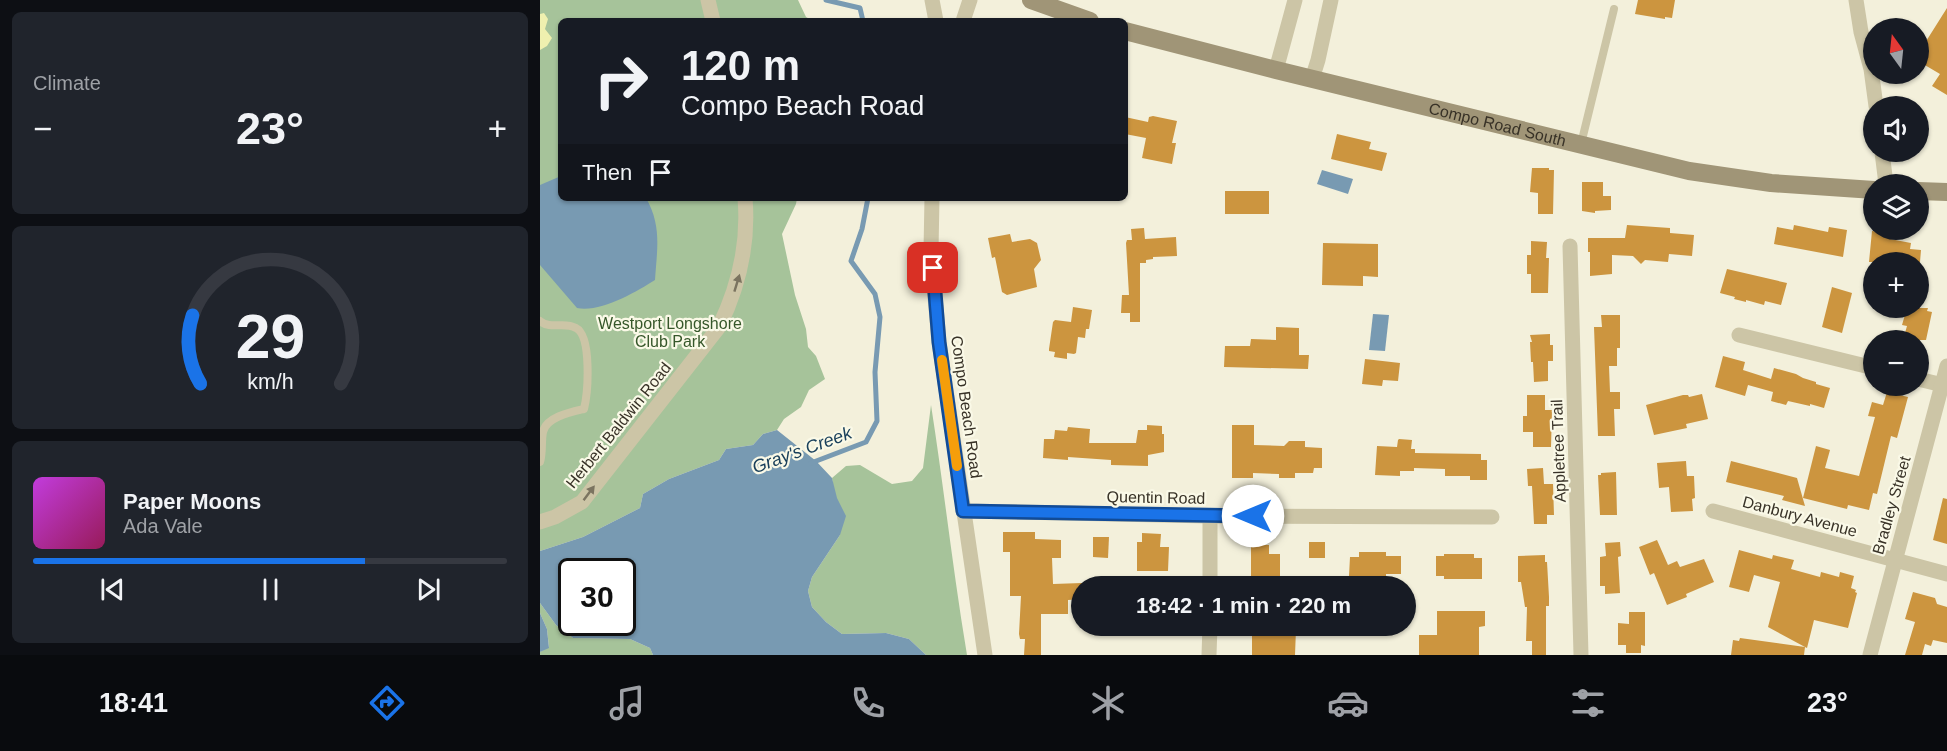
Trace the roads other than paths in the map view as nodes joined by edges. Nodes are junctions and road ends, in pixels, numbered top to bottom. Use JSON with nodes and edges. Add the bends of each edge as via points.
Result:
{"nodes":[{"id":1,"x":708,"y":0,"type":"edge"},
{"id":2,"x":932,"y":0,"type":"edge"},
{"id":3,"x":970,"y":0,"type":"edge"},
{"id":4,"x":1031,"y":0,"type":"edge"},
{"id":5,"x":1295,"y":0,"type":"edge"},
{"id":6,"x":1330,"y":0,"type":"edge"},
{"id":7,"x":1856,"y":0,"type":"edge"},
{"id":8,"x":1614,"y":9,"type":"dead end"},
{"id":9,"x":713,"y":18,"type":"edge"},
{"id":10,"x":935,"y":18,"type":"edge"},
{"id":11,"x":964,"y":18,"type":"edge"},
{"id":12,"x":1082,"y":18,"type":"edge"},
{"id":13,"x":1128,"y":32,"type":"edge"},
{"id":14,"x":1276,"y":70,"type":"junction"},
{"id":15,"x":1312,"y":79,"type":"junction"},
{"id":16,"x":1875,"y":96,"type":"edge"},
{"id":17,"x":1581,"y":145,"type":"junction"},
{"id":18,"x":1863,"y":189,"type":"edge"},
{"id":19,"x":1929,"y":191,"type":"edge"},
{"id":20,"x":1947,"y":192,"type":"edge"},
{"id":21,"x":745,"y":201,"type":"edge"},
{"id":22,"x":932,"y":201,"type":"edge"},
{"id":23,"x":1570,"y":246,"type":"dead end"},
{"id":24,"x":540,"y":321,"type":"edge"},
{"id":25,"x":1739,"y":335,"type":"dead end"},
{"id":26,"x":1863,"y":365,"type":"edge"},
{"id":27,"x":1947,"y":366,"type":"edge"},
{"id":28,"x":1929,"y":382,"type":"edge"},
{"id":29,"x":1944,"y":386,"type":"edge"},
{"id":30,"x":542,"y":425,"type":"edge"},
{"id":31,"x":540,"y":462,"type":"edge"},
{"id":32,"x":963,"y":511,"type":"junction"},
{"id":33,"x":1713,"y":511,"type":"dead end"},
{"id":34,"x":1210,"y":516,"type":"junction"},
{"id":35,"x":1492,"y":517,"type":"dead end"},
{"id":36,"x":540,"y":522,"type":"edge"},
{"id":37,"x":1894,"y":560,"type":"junction"},
{"id":38,"x":1947,"y":574,"type":"edge"},
{"id":39,"x":1210,"y":576,"type":"edge"},
{"id":40,"x":1210,"y":636,"type":"edge"},
{"id":41,"x":985,"y":655,"type":"edge"},
{"id":42,"x":1209,"y":655,"type":"edge"},
{"id":43,"x":1581,"y":655,"type":"edge"},
{"id":44,"x":1870,"y":655,"type":"edge"}],
"edges":[{"from":1,"to":9,"type":"street"},
{"from":2,"to":10,"type":"street"},
{"from":3,"to":11,"type":"street"},
{"from":4,"to":12,"type":"street"},
{"from":5,"to":14,"type":"street"},
{"from":6,"to":15,"type":"street"},
{"from":7,"to":16,"type":"street"},
{"from":8,"to":17,"type":"lane"},
{"from":13,"to":14,"type":"street","name":"Compo Road South"},
{"from":14,"to":15,"type":"street","name":"Compo Road South"},
{"from":15,"to":17,"type":"street","name":"Compo Road South"},
{"from":17,"to":18,"type":"street","name":"Compo Road South","via":[[1736,179]]},
{"from":19,"to":20,"type":"street"},
{"from":36,"to":21,"type":"street","name":"Herbert Baldwin Road","one_way":true,"via":[[582,502],[719,327],[740,273]]},
{"from":22,"to":32,"type":"street","name":"Compo Beach Road","via":[[941,359]]},
{"from":23,"to":43,"type":"street","name":"Appletree Trail"},
{"from":24,"to":30,"type":"lane","via":[[550,326],[577,328],[583,335],[588,379],[584,409]]},
{"from":25,"to":26,"type":"street"},
{"from":27,"to":29,"type":"street","name":"Bradley Street"},
{"from":28,"to":29,"type":"street"},
{"from":29,"to":37,"type":"street","name":"Bradley Street"},
{"from":30,"to":31,"type":"lane"},
{"from":32,"to":34,"type":"street","name":"Quentin Road"},
{"from":32,"to":41,"type":"street","name":"Compo Beach Road"},
{"from":33,"to":37,"type":"street","name":"Danbury Avenue"},
{"from":34,"to":35,"type":"street","name":"Quentin Road"},
{"from":34,"to":39,"type":"street"},
{"from":37,"to":38,"type":"street","name":"Danbury Avenue"},
{"from":37,"to":44,"type":"street","name":"Bradley Street"},
{"from":40,"to":42,"type":"street"}]}
